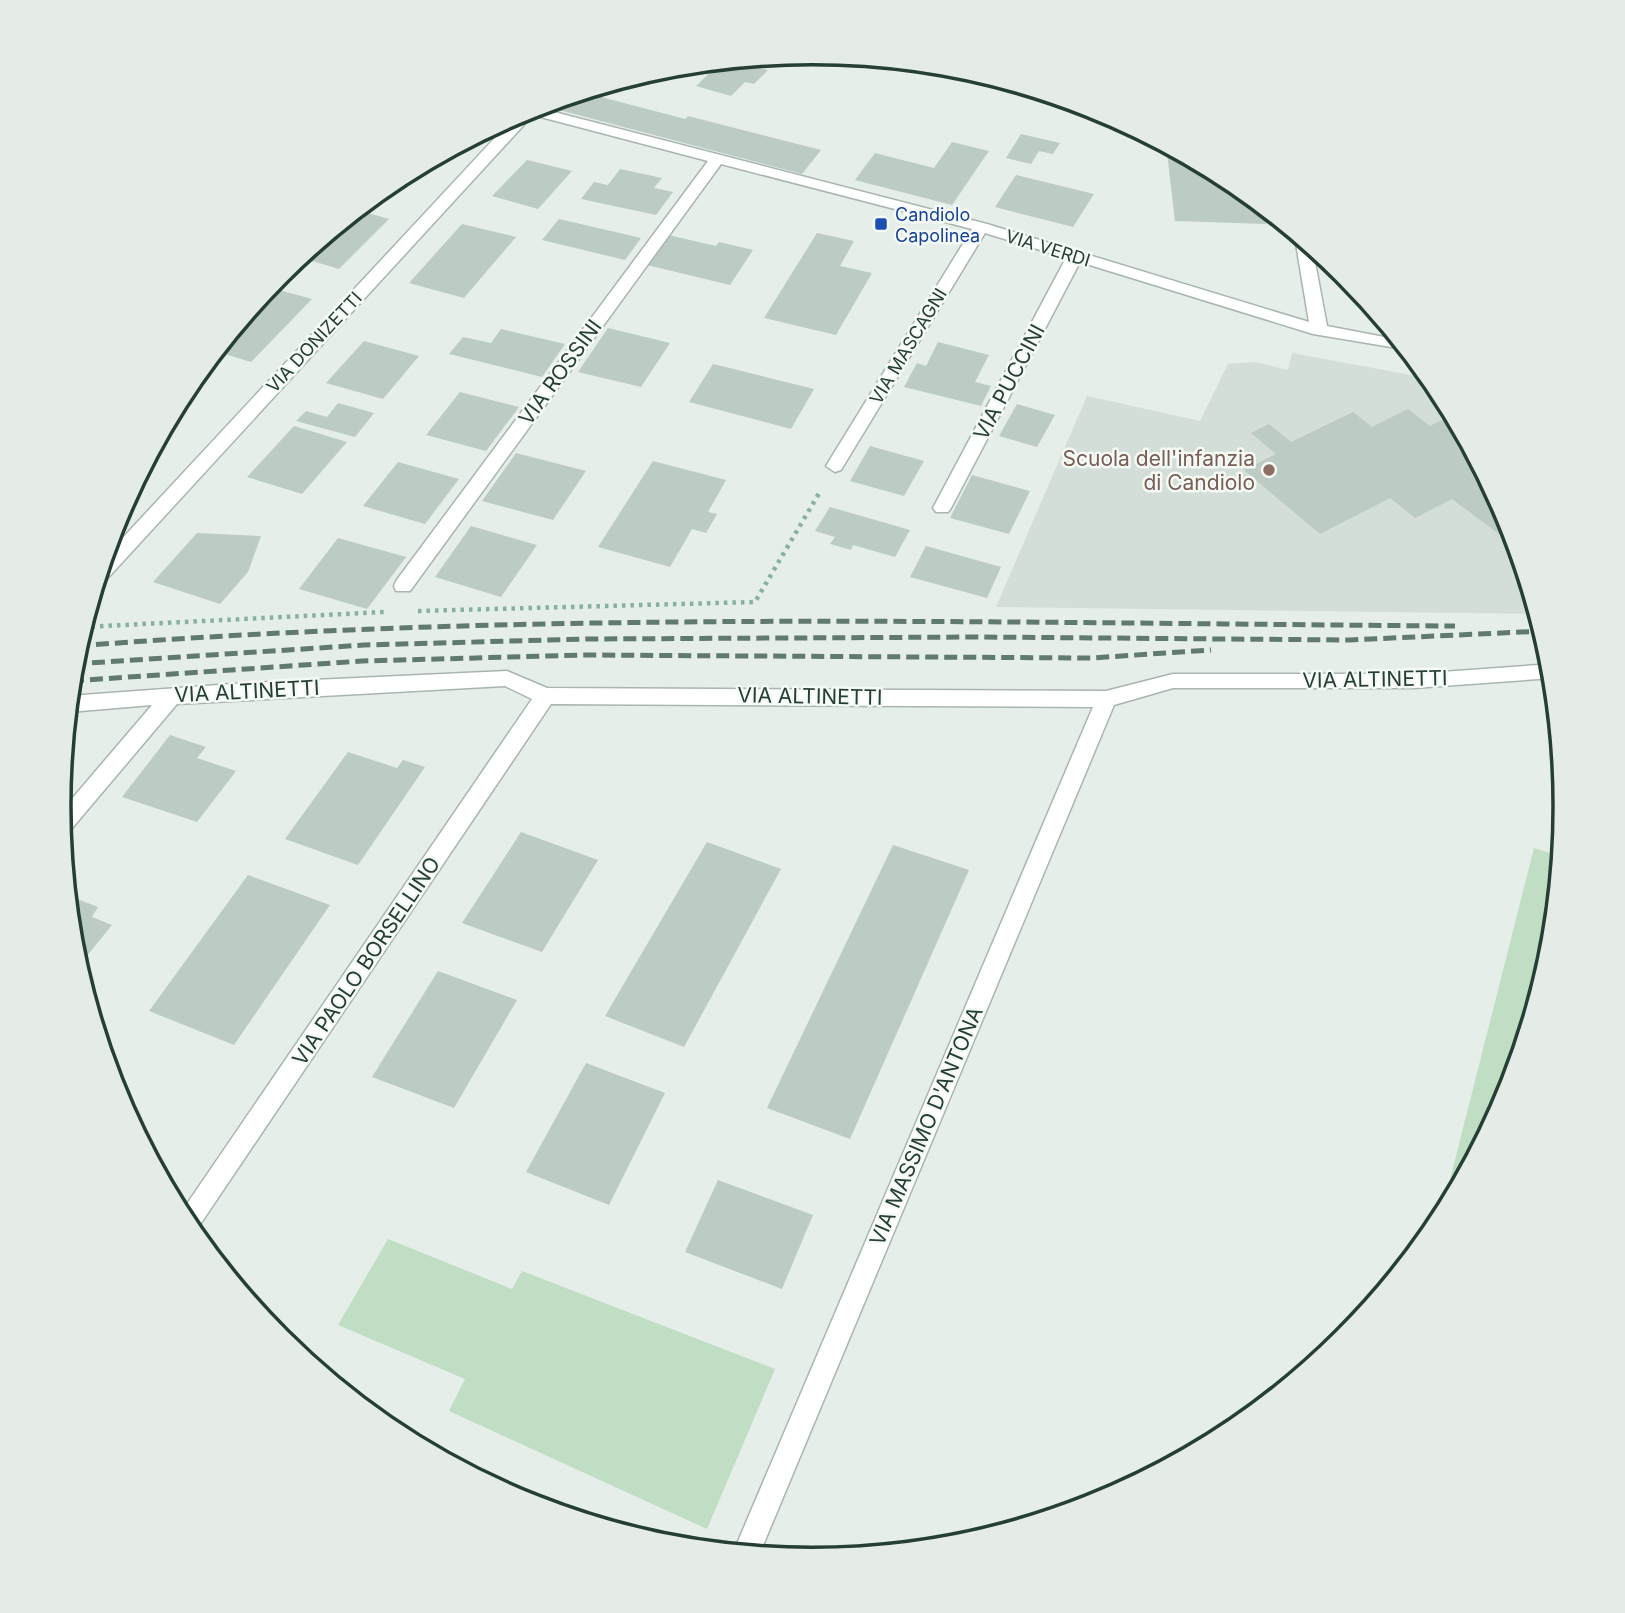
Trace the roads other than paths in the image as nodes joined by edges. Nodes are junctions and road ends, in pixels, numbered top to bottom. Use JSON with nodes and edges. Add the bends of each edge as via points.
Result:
{"nodes":[{"id":1,"x":547,"y":114,"type":"edge"},
{"id":2,"x":509,"y":130,"type":"edge"},
{"id":3,"x":717,"y":159,"type":"junction"},
{"id":4,"x":981,"y":227,"type":"junction"},
{"id":5,"x":1305,"y":252,"type":"edge"},
{"id":6,"x":1076,"y":256,"type":"junction"},
{"id":7,"x":1319,"y":330,"type":"junction"},
{"id":8,"x":1392,"y":344,"type":"edge"},
{"id":9,"x":835,"y":466,"type":"road end"},
{"id":10,"x":942,"y":508,"type":"dead end"},
{"id":11,"x":113,"y":560,"type":"edge"},
{"id":12,"x":403,"y":586,"type":"dead end"},
{"id":13,"x":1542,"y":672,"type":"edge"},
{"id":14,"x":172,"y":696,"type":"junction"},
{"id":15,"x":545,"y":696,"type":"junction"},
{"id":16,"x":1106,"y":699,"type":"junction"},
{"id":17,"x":78,"y":703,"type":"edge"},
{"id":18,"x":71,"y":815,"type":"edge"},
{"id":19,"x":193,"y":1215,"type":"edge"},
{"id":20,"x":750,"y":1545,"type":"edge"}],
"edges":[{"from":1,"to":3,"type":"street","name":"VIA VERDI"},
{"from":2,"to":11,"type":"street","name":"VIA DONIZETTI"},
{"from":3,"to":4,"type":"street","name":"VIA VERDI"},
{"from":3,"to":12,"type":"street","name":"VIA ROSSINI"},
{"from":4,"to":6,"type":"street","name":"VIA VERDI"},
{"from":4,"to":9,"type":"street","name":"VIA MASCAGNI"},
{"from":5,"to":7,"type":"street"},
{"from":6,"to":7,"type":"street","name":"VIA VERDI"},
{"from":6,"to":10,"type":"street","name":"VIA PUCCINI"},
{"from":7,"to":8,"type":"street","name":"VIA VERDI"},
{"from":13,"to":16,"type":"street","name":"VIA ALTINETTI","via":[[1414,681],[1172,681]]},
{"from":14,"to":15,"type":"street","name":"VIA ALTINETTI","via":[[508,678]]},
{"from":14,"to":17,"type":"street","name":"VIA ALTINETTI"},
{"from":14,"to":18,"type":"street"},
{"from":15,"to":16,"type":"street","name":"VIA ALTINETTI"},
{"from":15,"to":19,"type":"street","name":"VIA PAOLO BORSELLINO"},
{"from":16,"to":20,"type":"street","name":"VIA MASSIMO D'ANTONA"}]}
